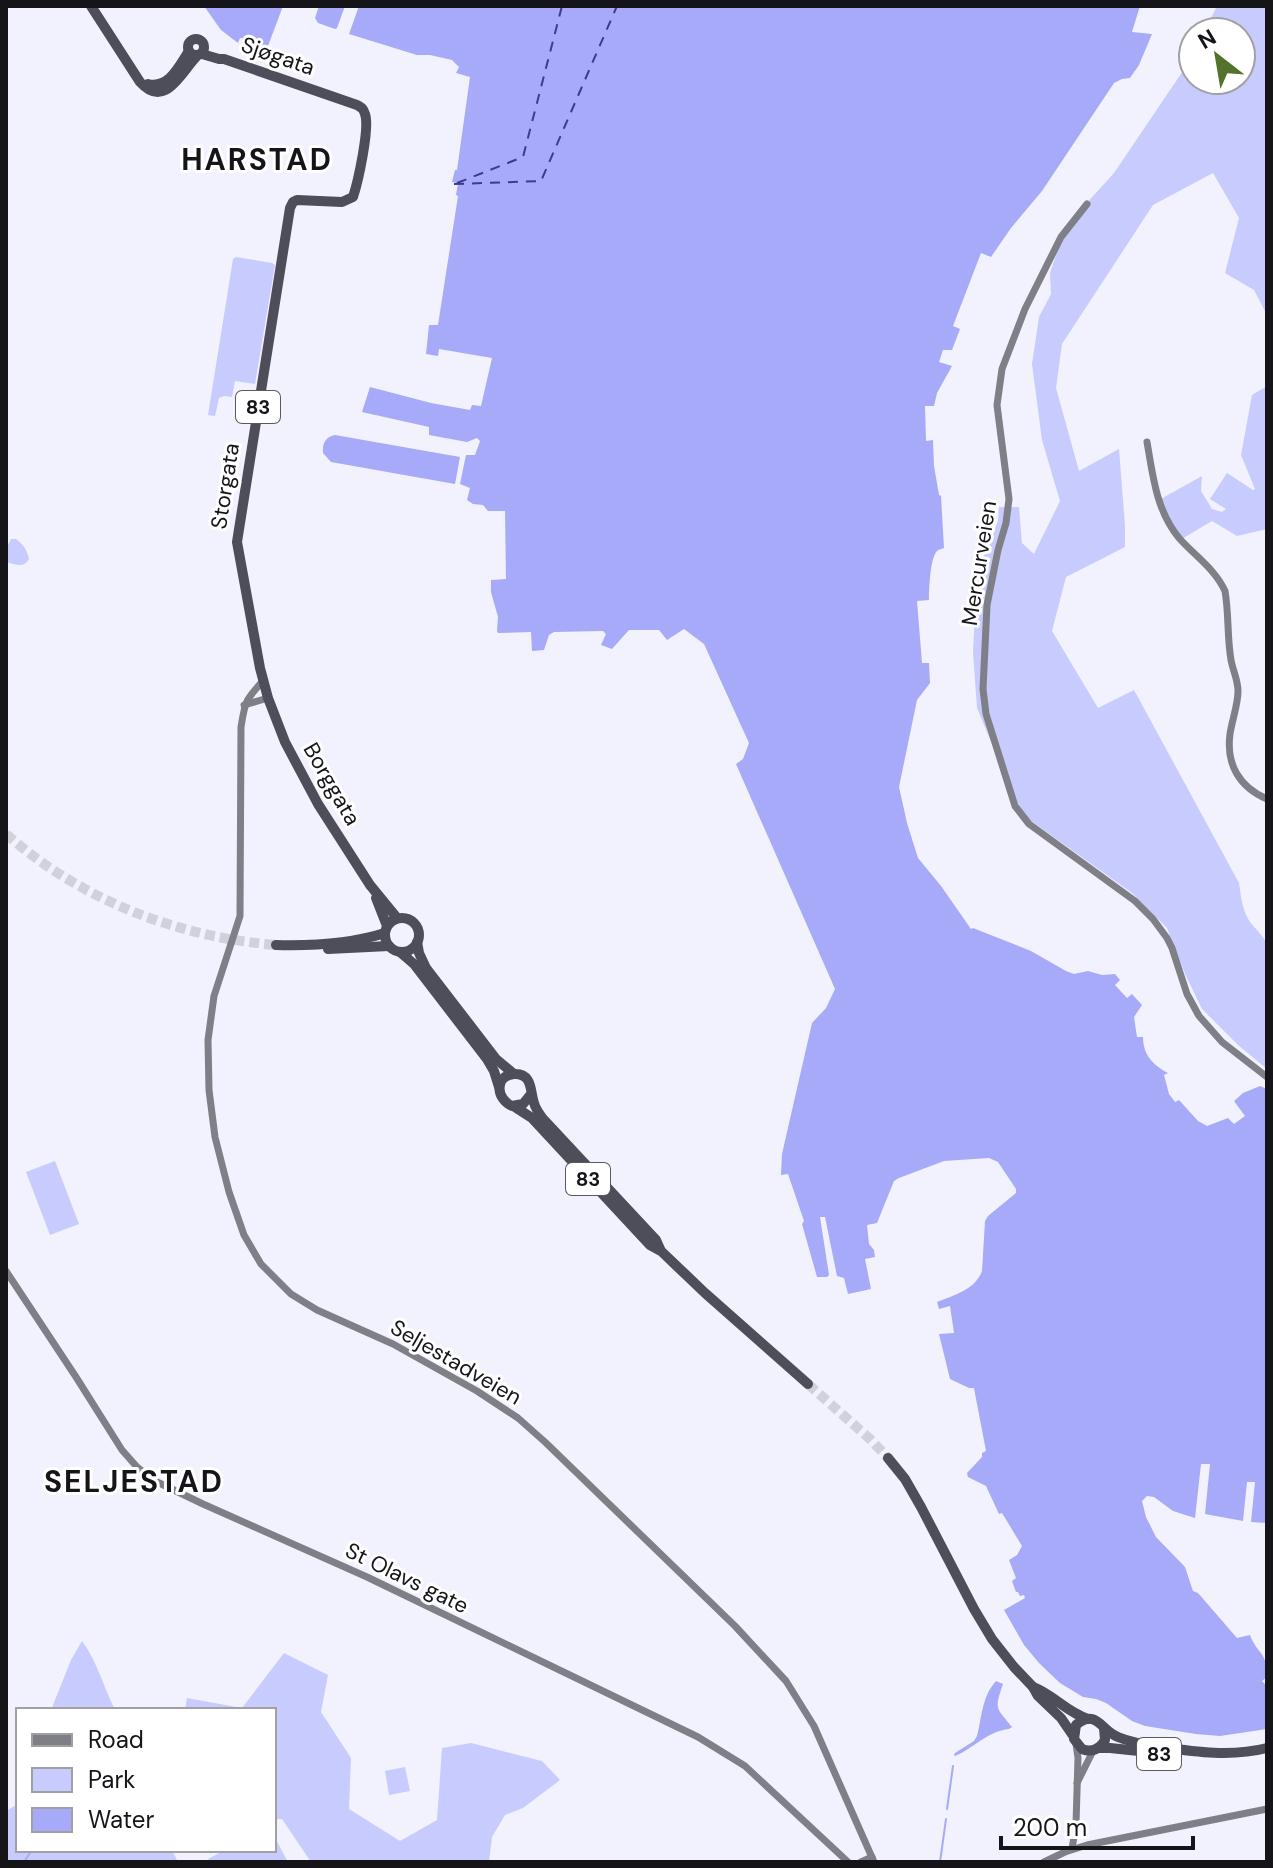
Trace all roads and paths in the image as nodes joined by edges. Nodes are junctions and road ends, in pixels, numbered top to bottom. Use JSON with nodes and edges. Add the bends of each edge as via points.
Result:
{"nodes":[{"id":1,"x":91,"y":6,"type":"edge"},
{"id":2,"x":293,"y":202,"type":"joint"},
{"id":3,"x":1087,"y":204,"type":"dead end"},
{"id":4,"x":1147,"y":442,"type":"dead end"},
{"id":5,"x":263,"y":681,"type":"junction"},
{"id":6,"x":268,"y":698,"type":"junction"},
{"id":7,"x":244,"y":705,"type":"junction"},
{"id":8,"x":1267,"y":799,"type":"edge"},
{"id":9,"x":370,"y":885,"type":"junction"},
{"id":10,"x":397,"y":918,"type":"junction"},
{"id":11,"x":386,"y":929,"type":"junction"},
{"id":12,"x":417,"y":942,"type":"junction"},
{"id":13,"x":276,"y":945,"type":"tunnel mouth"},
{"id":14,"x":315,"y":946,"type":"junction"},
{"id":15,"x":389,"y":946,"type":"junction"},
{"id":16,"x":400,"y":952,"type":"junction"},
{"id":17,"x":514,"y":1074,"type":"junction"},
{"id":18,"x":1267,"y":1077,"type":"edge"},
{"id":19,"x":499,"y":1087,"type":"junction"},
{"id":20,"x":531,"y":1094,"type":"junction"},
{"id":21,"x":515,"y":1107,"type":"junction"},
{"id":22,"x":661,"y":1251,"type":"junction"},
{"id":23,"x":6,"y":1271,"type":"edge"},
{"id":24,"x":808,"y":1384,"type":"tunnel mouth"},
{"id":25,"x":888,"y":1458,"type":"tunnel mouth"},
{"id":26,"x":1033,"y":1687,"type":"junction"},
{"id":27,"x":1088,"y":1719,"type":"junction"},
{"id":28,"x":1104,"y":1728,"type":"junction"},
{"id":29,"x":1075,"y":1740,"type":"junction"},
{"id":30,"x":1267,"y":1748,"type":"edge"},
{"id":31,"x":1096,"y":1750,"type":"junction"},
{"id":32,"x":1218,"y":1754,"type":"junction"},
{"id":33,"x":1077,"y":1783,"type":"junction"},
{"id":34,"x":1267,"y":1809,"type":"edge"},
{"id":35,"x":1076,"y":1824,"type":"junction"},
{"id":36,"x":1087,"y":1845,"type":"junction"},
{"id":37,"x":1072,"y":1849,"type":"junction"},
{"id":38,"x":873,"y":1860,"type":"edge"},
{"id":39,"x":848,"y":1862,"type":"edge"},
{"id":40,"x":861,"y":1862,"type":"edge"},
{"id":41,"x":1044,"y":1862,"type":"edge"}],
"edges":[{"from":1,"to":2,"type":"highway","name":"Sjøgata","number":"83","via":[[136,75],[148,84],[160,85],[198,51],[362,109],[366,132],[353,197],[342,202]]},
{"from":2,"to":5,"type":"highway","name":"Storgata","number":"83","via":[[237,533]]},
{"from":3,"to":18,"type":"street","name":"Mercurveien","via":[[1061,237],[1038,282],[999,382],[1009,511],[987,605],[986,714],[1011,798],[1023,819],[1153,919],[1172,948],[1199,1016]]},
{"from":4,"to":8,"type":"street","via":[[1166,518],[1225,591],[1238,695],[1230,761],[1247,787]]},
{"from":5,"to":6,"type":"highway","name":"Storgata","number":"83"},
{"from":5,"to":7,"type":"street"},
{"from":6,"to":7,"type":"street"},
{"from":6,"to":9,"type":"highway","name":"Borggata","number":"83","via":[[303,778]]},
{"from":7,"to":38,"type":"street","name":"Seljestadveien","via":[[240,909],[211,1010],[209,1090],[229,1192],[256,1258],[283,1288],[308,1305],[421,1359],[518,1418],[726,1617],[800,1700]]},
{"from":9,"to":10,"type":"highway","name":"Borggata","number":"83"},
{"from":9,"to":11,"type":"highway","name":"Borggata","number":"83"},
{"from":10,"to":11,"type":"highway"},
{"from":10,"to":12,"type":"highway","number":"83","via":[[415,924]]},
{"from":11,"to":14,"type":"highway","via":[[371,937]]},
{"from":11,"to":15,"type":"highway","number":"83"},
{"from":12,"to":16,"type":"highway"},
{"from":12,"to":17,"type":"highway","number":"83","via":[[426,968],[496,1059]]},
{"from":13,"to":14,"type":"highway"},
{"from":14,"to":15,"type":"highway"},
{"from":15,"to":16,"type":"highway","number":"83"},
{"from":16,"to":19,"type":"highway","number":"83","via":[[487,1059]]},
{"from":17,"to":19,"type":"highway"},
{"from":17,"to":20,"type":"highway","number":"83","via":[[529,1081]]},
{"from":19,"to":21,"type":"highway","number":"83","via":[[502,1100]]},
{"from":20,"to":21,"type":"highway"},
{"from":20,"to":22,"type":"highway","number":"83","via":[[544,1120]]},
{"from":21,"to":22,"type":"highway","number":"83","via":[[532,1118]]},
{"from":22,"to":24,"type":"highway","number":"83"},
{"from":23,"to":39,"type":"street","name":"St Olavs gate","via":[[122,1450],[153,1480],[706,1742],[745,1766]]},
{"from":25,"to":26,"type":"highway","number":"83","via":[[921,1507],[982,1624]]},
{"from":26,"to":27,"type":"highway","number":"83"},
{"from":26,"to":29,"type":"highway","number":"83"},
{"from":27,"to":28,"type":"highway","number":"83"},
{"from":27,"to":29,"type":"highway","via":[[1076,1725]]},
{"from":28,"to":31,"type":"highway","number":"83","via":[[1105,1740]]},
{"from":28,"to":32,"type":"highway","number":"83","via":[[1130,1741]]},
{"from":29,"to":31,"type":"highway","number":"83","via":[[1082,1749]]},
{"from":29,"to":33,"type":"street"},
{"from":30,"to":32,"type":"highway","number":"83"},
{"from":31,"to":32,"type":"highway","number":"83"},
{"from":31,"to":33,"type":"street"},
{"from":33,"to":35,"type":"street"},
{"from":34,"to":36,"type":"street"},
{"from":35,"to":36,"type":"street"},
{"from":35,"to":37,"type":"street"},
{"from":36,"to":37,"type":"street"},
{"from":37,"to":41,"type":"street"},
{"from":38,"to":40,"type":"street"}]}
